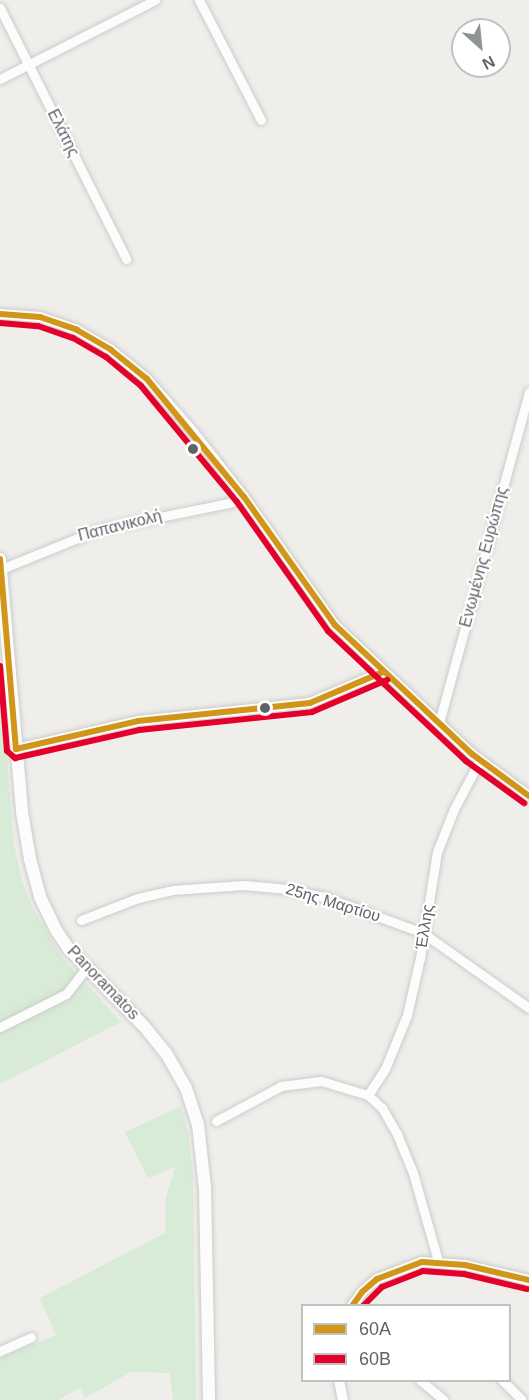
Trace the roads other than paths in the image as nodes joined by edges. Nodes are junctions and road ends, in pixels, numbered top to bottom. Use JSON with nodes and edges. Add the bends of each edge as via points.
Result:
{"nodes":[{"id":1,"x":155,"y":0,"type":"edge"},
{"id":2,"x":199,"y":0,"type":"edge"},
{"id":3,"x":0,"y":8,"type":"edge"},
{"id":4,"x":28,"y":64,"type":"junction"},
{"id":5,"x":0,"y":79,"type":"edge"},
{"id":6,"x":261,"y":120,"type":"dead end"},
{"id":7,"x":126,"y":259,"type":"dead end"},
{"id":8,"x":0,"y":314,"type":"edge"},
{"id":9,"x":529,"y":392,"type":"edge"},
{"id":10,"x":244,"y":497,"type":"junction"},
{"id":11,"x":0,"y":559,"type":"edge"},
{"id":12,"x":1,"y":569,"type":"edge"},
{"id":13,"x":3,"y":631,"type":"edge"},
{"id":14,"x":383,"y":672,"type":"junction"},
{"id":15,"x":439,"y":723,"type":"junction"},
{"id":16,"x":16,"y":749,"type":"junction"},
{"id":17,"x":480,"y":760,"type":"junction"},
{"id":18,"x":529,"y":796,"type":"edge"},
{"id":19,"x":81,"y":920,"type":"dead end"},
{"id":20,"x":423,"y":933,"type":"junction"},
{"id":21,"x":86,"y":968,"type":"junction"},
{"id":22,"x":529,"y":1008,"type":"edge"},
{"id":23,"x":0,"y":1027,"type":"edge"},
{"id":24,"x":368,"y":1095,"type":"junction"},
{"id":25,"x":216,"y":1121,"type":"dead end"},
{"id":26,"x":438,"y":1261,"type":"junction"},
{"id":27,"x":529,"y":1280,"type":"edge"},
{"id":28,"x":353,"y":1304,"type":"edge"},
{"id":29,"x":31,"y":1337,"type":"dead end"},
{"id":30,"x":0,"y":1351,"type":"edge"},
{"id":31,"x":339,"y":1382,"type":"edge"},
{"id":32,"x":422,"y":1382,"type":"edge"},
{"id":33,"x":504,"y":1382,"type":"edge"},
{"id":34,"x":209,"y":1400,"type":"edge"},
{"id":35,"x":343,"y":1400,"type":"edge"},
{"id":36,"x":444,"y":1400,"type":"edge"},
{"id":37,"x":522,"y":1400,"type":"edge"}],
"edges":[{"from":1,"to":4,"type":"street"},
{"from":2,"to":6,"type":"street"},
{"from":3,"to":4,"type":"street","name":"Ελάτης"},
{"from":4,"to":5,"type":"street"},
{"from":4,"to":7,"type":"street","name":"Ελάτης"},
{"from":8,"to":10,"type":"street","via":[[18,313],[52,320],[86,334],[118,355],[162,395]]},
{"from":9,"to":15,"type":"street","name":"Ενωμένης Ευρώπης"},
{"from":10,"to":12,"type":"street","name":"Παπανικολή","via":[[100,529]]},
{"from":10,"to":14,"type":"street","via":[[335,625]]},
{"from":11,"to":12,"type":"main road","name":"Panoramatos"},
{"from":12,"to":13,"type":"main road","name":"Panoramatos"},
{"from":13,"to":16,"type":"main road","name":"Panoramatos"},
{"from":14,"to":15,"type":"street"},
{"from":14,"to":16,"type":"street","via":[[310,703],[138,721]]},
{"from":15,"to":17,"type":"street"},
{"from":16,"to":21,"type":"main road","name":"Panoramatos","via":[[25,833],[37,887],[56,930]]},
{"from":17,"to":18,"type":"street"},
{"from":17,"to":20,"type":"street","name":"Έλλης","via":[[437,852]]},
{"from":19,"to":20,"type":"street","name":"25ης Μαρτίου","via":[[163,892],[253,885],[322,897]]},
{"from":20,"to":22,"type":"street","name":"25ης Μαρτίου"},
{"from":20,"to":24,"type":"street","name":"Έλλης","via":[[407,1015],[385,1069]]},
{"from":21,"to":23,"type":"street","via":[[66,994]]},
{"from":21,"to":34,"type":"main road","name":"Panoramatos","via":[[159,1043],[180,1076],[194,1111],[204,1162]]},
{"from":24,"to":25,"type":"street","via":[[321,1081],[281,1086]]},
{"from":24,"to":26,"type":"street","via":[[382,1108],[397,1134],[413,1173]]},
{"from":26,"to":27,"type":"street"},
{"from":26,"to":28,"type":"street","via":[[413,1264],[383,1276]]},
{"from":29,"to":30,"type":"street"},
{"from":31,"to":35,"type":"street"},
{"from":32,"to":36,"type":"street"},
{"from":33,"to":37,"type":"street"}]}
